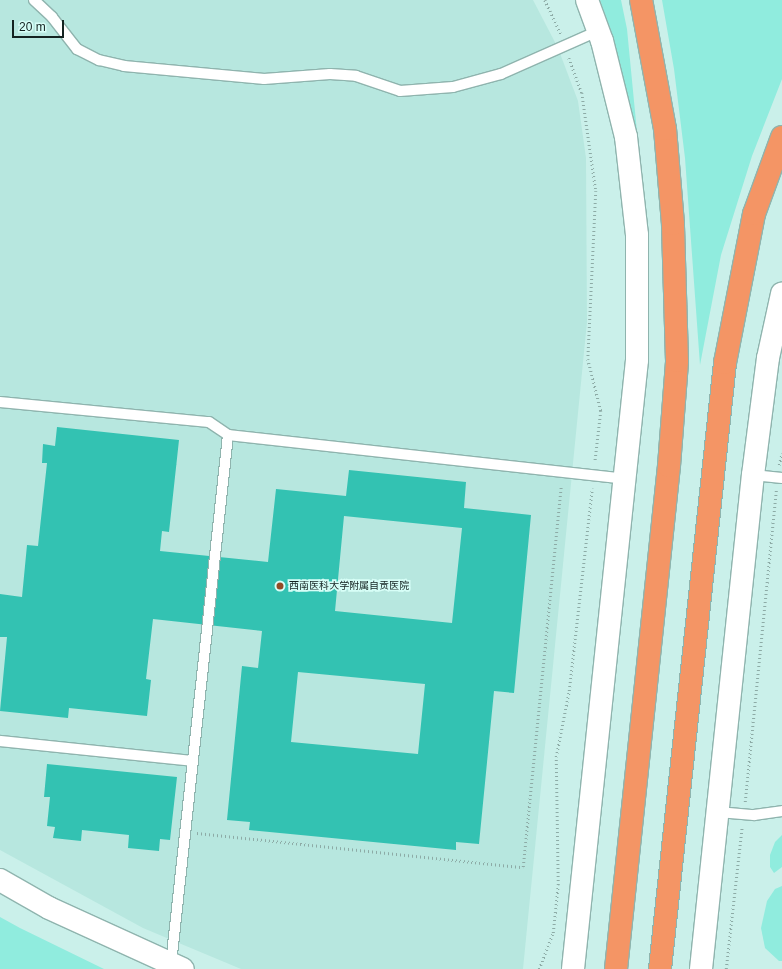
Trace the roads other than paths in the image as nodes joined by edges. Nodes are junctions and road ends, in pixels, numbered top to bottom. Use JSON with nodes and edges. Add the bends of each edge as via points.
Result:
{"nodes":[{"id":1,"x":34,"y":0,"type":"edge"},
{"id":2,"x":587,"y":0,"type":"edge"},
{"id":3,"x":641,"y":0,"type":"edge"},
{"id":4,"x":598,"y":31,"type":"junction"},
{"id":5,"x":782,"y":136,"type":"edge"},
{"id":6,"x":782,"y":294,"type":"edge"},
{"id":7,"x":0,"y":402,"type":"edge"},
{"id":8,"x":228,"y":435,"type":"junction"},
{"id":9,"x":753,"y":475,"type":"junction"},
{"id":10,"x":780,"y":478,"type":"edge"},
{"id":11,"x":625,"y":479,"type":"junction"},
{"id":12,"x":0,"y":741,"type":"edge"},
{"id":13,"x":192,"y":761,"type":"junction"},
{"id":14,"x":782,"y":811,"type":"edge"},
{"id":15,"x":718,"y":812,"type":"junction"},
{"id":16,"x":0,"y":880,"type":"edge"},
{"id":17,"x":177,"y":966,"type":"edge"},
{"id":18,"x":573,"y":969,"type":"edge"},
{"id":19,"x":616,"y":969,"type":"edge"},
{"id":20,"x":660,"y":969,"type":"edge"},
{"id":21,"x":701,"y":969,"type":"edge"}],
"edges":[{"from":1,"to":4,"type":"lane","via":[[52,17],[77,49],[99,60],[124,66],[264,79],[330,74],[356,76],[400,91],[452,87],[500,74]]},
{"from":2,"to":4,"type":"street"},
{"from":3,"to":19,"type":"highway","via":[[665,129],[673,224],[677,362],[669,466]]},
{"from":4,"to":11,"type":"street","via":[[626,137],[637,235],[637,360]]},
{"from":5,"to":20,"type":"highway","via":[[754,214],[725,363]]},
{"from":6,"to":9,"type":"street","via":[[768,358]]},
{"from":7,"to":8,"type":"lane","via":[[209,422]]},
{"from":8,"to":11,"type":"lane"},
{"from":8,"to":13,"type":"lane"},
{"from":9,"to":10,"type":"lane"},
{"from":9,"to":15,"type":"street"},
{"from":11,"to":18,"type":"street"},
{"from":12,"to":13,"type":"lane"},
{"from":13,"to":17,"type":"lane"},
{"from":14,"to":15,"type":"lane","via":[[743,814]]},
{"from":15,"to":21,"type":"street"},
{"from":16,"to":17,"type":"street","via":[[49,908]]}]}
